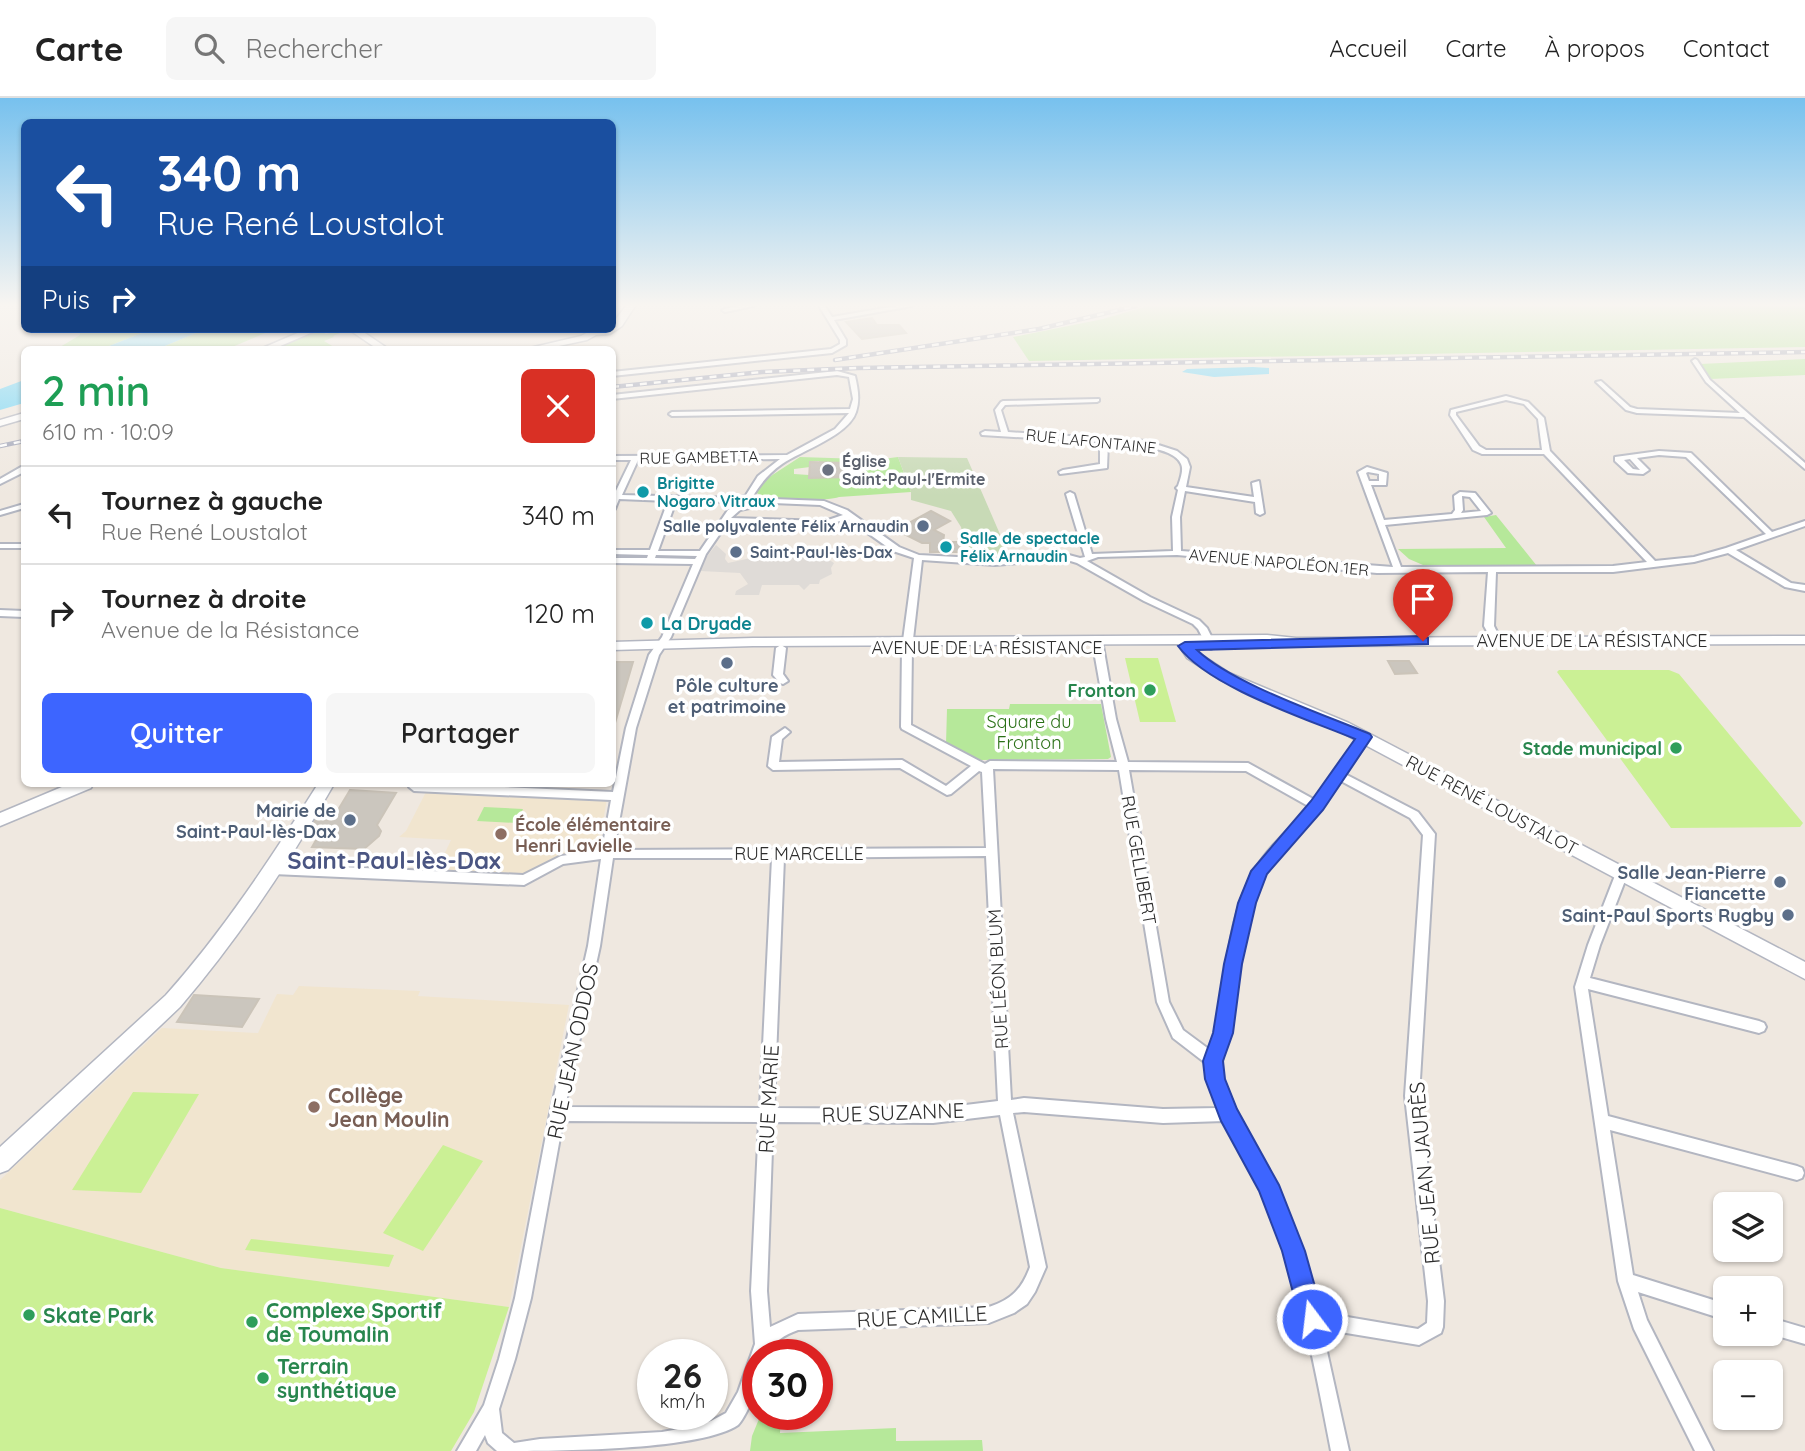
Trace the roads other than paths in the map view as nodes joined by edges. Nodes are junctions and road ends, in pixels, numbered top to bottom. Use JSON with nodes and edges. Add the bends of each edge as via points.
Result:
{"nodes":[{"id":1,"x":667,"y":369,"type":"edge"},
{"id":2,"x":1700,"y":369,"type":"edge"},
{"id":3,"x":616,"y":374,"type":"edge"},
{"id":4,"x":1599,"y":382,"type":"dead end"},
{"id":5,"x":616,"y":397,"type":"edge"},
{"id":6,"x":1097,"y":400,"type":"dead end"},
{"id":7,"x":855,"y":411,"type":"junction"},
{"id":8,"x":671,"y":414,"type":"dead end"},
{"id":9,"x":1743,"y":415,"type":"junction"},
{"id":10,"x":21,"y":417,"type":"edge"},
{"id":11,"x":0,"y":423,"type":"edge"},
{"id":12,"x":985,"y":433,"type":"dead end"},
{"id":13,"x":1005,"y":433,"type":"junction"},
{"id":14,"x":1104,"y":440,"type":"junction"},
{"id":15,"x":1805,"y":451,"type":"edge"},
{"id":16,"x":1546,"y":452,"type":"junction"},
{"id":17,"x":1788,"y":452,"type":"junction"},
{"id":18,"x":1631,"y":456,"type":"dead end"},
{"id":19,"x":636,"y":457,"type":"junction"},
{"id":20,"x":785,"y":457,"type":"junction"},
{"id":21,"x":616,"y":458,"type":"edge"},
{"id":22,"x":1805,"y":467,"type":"edge"},
{"id":23,"x":21,"y":471,"type":"edge"},
{"id":24,"x":1063,"y":472,"type":"dead end"},
{"id":25,"x":0,"y":482,"type":"edge"},
{"id":26,"x":1256,"y":483,"type":"dead end"},
{"id":27,"x":1367,"y":483,"type":"dead end"},
{"id":28,"x":1180,"y":488,"type":"junction"},
{"id":29,"x":1070,"y":494,"type":"dead end"},
{"id":30,"x":616,"y":495,"type":"edge"},
{"id":31,"x":616,"y":497,"type":"edge"},
{"id":32,"x":749,"y":497,"type":"junction"},
{"id":33,"x":673,"y":499,"type":"junction"},
{"id":34,"x":1256,"y":500,"type":"junction"},
{"id":35,"x":738,"y":504,"type":"junction"},
{"id":36,"x":756,"y":504,"type":"junction"},
{"id":37,"x":21,"y":507,"type":"edge"},
{"id":38,"x":0,"y":513,"type":"edge"},
{"id":39,"x":1260,"y":513,"type":"dead end"},
{"id":40,"x":849,"y":516,"type":"junction"},
{"id":41,"x":1455,"y":516,"type":"dead end"},
{"id":42,"x":726,"y":520,"type":"junction"},
{"id":43,"x":1381,"y":523,"type":"junction"},
{"id":44,"x":1805,"y":523,"type":"edge"},
{"id":45,"x":1771,"y":535,"type":"junction"},
{"id":46,"x":0,"y":546,"type":"edge"},
{"id":47,"x":21,"y":546,"type":"edge"},
{"id":48,"x":1729,"y":550,"type":"junction"},
{"id":49,"x":616,"y":553,"type":"edge"},
{"id":50,"x":1177,"y":553,"type":"junction"},
{"id":51,"x":651,"y":557,"type":"junction"},
{"id":52,"x":918,"y":557,"type":"junction"},
{"id":53,"x":700,"y":558,"type":"junction"},
{"id":54,"x":1084,"y":559,"type":"junction"},
{"id":55,"x":616,"y":560,"type":"edge"},
{"id":56,"x":1654,"y":565,"type":"junction"},
{"id":57,"x":1398,"y":570,"type":"junction"},
{"id":58,"x":1492,"y":571,"type":"junction"},
{"id":59,"x":1805,"y":588,"type":"edge"},
{"id":60,"x":0,"y":613,"type":"edge"},
{"id":61,"x":21,"y":613,"type":"edge"},
{"id":62,"x":1496,"y":640,"type":"junction"},
{"id":63,"x":1805,"y":640,"type":"edge"},
{"id":64,"x":1098,"y":643,"type":"junction"},
{"id":65,"x":1184,"y":643,"type":"junction"},
{"id":66,"x":1209,"y":643,"type":"junction"},
{"id":67,"x":679,"y":645,"type":"junction"},
{"id":68,"x":907,"y":645,"type":"junction"},
{"id":69,"x":616,"y":646,"type":"edge"},
{"id":70,"x":660,"y":646,"type":"junction"},
{"id":71,"x":781,"y":648,"type":"junction"},
{"id":72,"x":783,"y":681,"type":"dead end"},
{"id":73,"x":785,"y":732,"type":"dead end"},
{"id":74,"x":1365,"y":737,"type":"junction"},
{"id":75,"x":1123,"y":764,"type":"junction"},
{"id":76,"x":983,"y":768,"type":"junction"},
{"id":77,"x":1339,"y":775,"type":"junction"},
{"id":78,"x":78,"y":787,"type":"edge"},
{"id":79,"x":324,"y":787,"type":"edge"},
{"id":80,"x":414,"y":787,"type":"dead end"},
{"id":81,"x":617,"y":796,"type":"junction"},
{"id":82,"x":1317,"y":806,"type":"junction"},
{"id":83,"x":0,"y":820,"type":"edge"},
{"id":84,"x":991,"y":852,"type":"junction"},
{"id":85,"x":778,"y":853,"type":"junction"},
{"id":86,"x":607,"y":854,"type":"junction"},
{"id":87,"x":273,"y":869,"type":"junction"},
{"id":88,"x":1622,"y":873,"type":"junction"},
{"id":89,"x":1805,"y":971,"type":"edge"},
{"id":90,"x":1583,"y":982,"type":"junction"},
{"id":91,"x":1759,"y":1027,"type":"dead end"},
{"id":92,"x":1213,"y":1061,"type":"junction"},
{"id":93,"x":1005,"y":1107,"type":"junction"},
{"id":94,"x":557,"y":1114,"type":"junction"},
{"id":95,"x":1228,"y":1114,"type":"junction"},
{"id":96,"x":767,"y":1115,"type":"junction"},
{"id":97,"x":1601,"y":1121,"type":"junction"},
{"id":98,"x":0,"y":1162,"type":"edge"},
{"id":99,"x":1797,"y":1173,"type":"dead end"},
{"id":100,"x":1626,"y":1282,"type":"junction"},
{"id":101,"x":1713,"y":1308,"type":"edge"},
{"id":102,"x":1312,"y":1319,"type":"junction"},
{"id":103,"x":1783,"y":1330,"type":"edge"},
{"id":104,"x":1805,"y":1336,"type":"edge"},
{"id":105,"x":760,"y":1339,"type":"edge"},
{"id":106,"x":769,"y":1339,"type":"edge"},
{"id":107,"x":742,"y":1396,"type":"edge"},
{"id":108,"x":491,"y":1409,"type":"junction"},
{"id":109,"x":466,"y":1451,"type":"edge"},
{"id":110,"x":512,"y":1451,"type":"edge"},
{"id":111,"x":1340,"y":1451,"type":"edge"},
{"id":112,"x":1704,"y":1451,"type":"edge"}],
"edges":[{"from":1,"to":3,"type":"street"},
{"from":2,"to":9,"type":"street"},
{"from":4,"to":9,"type":"street","via":[[1628,409]]},
{"from":5,"to":7,"type":"street","via":[[837,373],[852,376]]},
{"from":6,"to":13,"type":"street","via":[[1003,403],[998,410]]},
{"from":7,"to":8,"type":"street"},
{"from":7,"to":20,"type":"street","via":[[835,433]]},
{"from":9,"to":17,"type":"street"},
{"from":10,"to":11,"type":"main road"},
{"from":12,"to":13,"type":"street","name":"RUE LAFONTAINE"},
{"from":13,"to":14,"type":"street","name":"RUE LAFONTAINE"},
{"from":14,"to":24,"type":"street","via":[[1104,466]]},
{"from":14,"to":28,"type":"street","name":"RUE LAFONTAINE","via":[[1159,446],[1174,453],[1186,467]]},
{"from":15,"to":17,"type":"street"},
{"from":16,"to":16,"type":"street","via":[[1541,418],[1519,400],[1506,398],[1453,411],[1479,450]]},
{"from":16,"to":56,"type":"street"},
{"from":17,"to":22,"type":"street"},
{"from":18,"to":45,"type":"street","via":[[1688,455]]},
{"from":19,"to":20,"type":"street","name":"RUE GAMBETTA"},
{"from":19,"to":21,"type":"street","name":"RUE GAMBETTA"},
{"from":19,"to":30,"type":"street"},
{"from":20,"to":32,"type":"street","via":[[758,480]]},
{"from":23,"to":25,"type":"street"},
{"from":26,"to":34,"type":"street"},
{"from":27,"to":43,"type":"street"},
{"from":28,"to":34,"type":"street"},
{"from":28,"to":50,"type":"street","name":"RUE LAFONTAINE"},
{"from":29,"to":54,"type":"street"},
{"from":31,"to":33,"type":"street"},
{"from":32,"to":35,"type":"street"},
{"from":32,"to":36,"type":"street"},
{"from":33,"to":35,"type":"street"},
{"from":33,"to":51,"type":"street"},
{"from":34,"to":39,"type":"street"},
{"from":35,"to":36,"type":"street","via":[[750,508]]},
{"from":35,"to":42,"type":"street","name":"RUE JEAN ODDOS"},
{"from":36,"to":40,"type":"street","via":[[808,501]]},
{"from":37,"to":38,"type":"street"},
{"from":40,"to":42,"type":"street","via":[[825,523]]},
{"from":40,"to":52,"type":"street","via":[[896,549]]},
{"from":41,"to":43,"type":"street"},
{"from":42,"to":53,"type":"street","name":"RUE JEAN ODDOS"},
{"from":43,"to":57,"type":"street"},
{"from":44,"to":45,"type":"street","name":"AVENUE NAPOLÉON 1ER"},
{"from":45,"to":48,"type":"street","name":"AVENUE NAPOLÉON 1ER"},
{"from":46,"to":47,"type":"street"},
{"from":48,"to":56,"type":"street","name":"AVENUE NAPOLÉON 1ER"},
{"from":48,"to":59,"type":"street","via":[[1788,585]]},
{"from":49,"to":51,"type":"street"},
{"from":50,"to":54,"type":"street","name":"AVENUE NAPOLÉON 1ER"},
{"from":50,"to":57,"type":"street","name":"AVENUE NAPOLÉON 1ER"},
{"from":51,"to":53,"type":"street"},
{"from":51,"to":55,"type":"street"},
{"from":52,"to":54,"type":"street","name":"AVENUE NAPOLÉON 1ER","via":[[995,562],[1051,555]]},
{"from":52,"to":68,"type":"street"},
{"from":53,"to":70,"type":"street","name":"RUE JEAN ODDOS"},
{"from":54,"to":66,"type":"street","via":[[1147,599],[1196,622]]},
{"from":56,"to":58,"type":"street","name":"AVENUE NAPOLÉON 1ER"},
{"from":57,"to":58,"type":"street","name":"AVENUE NAPOLÉON 1ER"},
{"from":58,"to":62,"type":"street","via":[[1489,626]]},
{"from":60,"to":61,"type":"street"},
{"from":62,"to":63,"type":"main road","name":"AVENUE DE LA RÉSISTANCE"},
{"from":62,"to":66,"type":"main road","name":"AVENUE DE LA RÉSISTANCE","via":[[1271,646]]},
{"from":64,"to":65,"type":"main road","name":"AVENUE DE LA RÉSISTANCE"},
{"from":64,"to":68,"type":"main road","name":"AVENUE DE LA RÉSISTANCE"},
{"from":64,"to":75,"type":"street","name":"RUE GELLIBERT"},
{"from":65,"to":66,"type":"main road","name":"AVENUE DE LA RÉSISTANCE"},
{"from":65,"to":74,"type":"main road","name":"RUE RENÉ LOUSTALOT","via":[[1200,662],[1240,684]]},
{"from":67,"to":68,"type":"main road","name":"AVENUE DE LA RÉSISTANCE"},
{"from":67,"to":70,"type":"main road","name":"AVENUE DE LA RÉSISTANCE"},
{"from":67,"to":71,"type":"main road","name":"AVENUE DE LA RÉSISTANCE"},
{"from":68,"to":71,"type":"main road","name":"AVENUE DE LA RÉSISTANCE"},
{"from":68,"to":76,"type":"street","via":[[906,727]]},
{"from":69,"to":70,"type":"main road","name":"AVENUE DE LA RÉSISTANCE"},
{"from":70,"to":81,"type":"street","name":"RUE JEAN ODDOS","via":[[631,728]]},
{"from":71,"to":72,"type":"street","via":[[778,675]]},
{"from":73,"to":76,"type":"street","via":[[777,737],[773,766],[902,764],[947,791]]},
{"from":74,"to":77,"type":"street"},
{"from":74,"to":88,"type":"main road","name":"RUE RENÉ LOUSTALOT"},
{"from":75,"to":76,"type":"street","via":[[997,764]]},
{"from":75,"to":82,"type":"street","via":[[1248,767]]},
{"from":75,"to":92,"type":"street","name":"RUE GELLIBERT","via":[[1163,1002],[1178,1034]]},
{"from":76,"to":84,"type":"street","name":"RUE LÉON BLUM"},
{"from":77,"to":82,"type":"street"},
{"from":77,"to":102,"type":"street","name":"RUE JEAN JAURÈS","via":[[1415,815],[1429,834],[1412,1096],[1436,1301],[1435,1327],[1419,1337]]},
{"from":78,"to":83,"type":"main road"},
{"from":79,"to":87,"type":"main road"},
{"from":80,"to":81,"type":"street"},
{"from":81,"to":86,"type":"street","name":"RUE JEAN ODDOS"},
{"from":82,"to":92,"type":"street","via":[[1259,871],[1247,903],[1223,1033]]},
{"from":84,"to":85,"type":"street","name":"RUE MARCELLE"},
{"from":84,"to":93,"type":"street","name":"RUE LÉON BLUM"},
{"from":85,"to":86,"type":"street","name":"RUE MARCELLE"},
{"from":85,"to":96,"type":"street","name":"RUE MARIE"},
{"from":86,"to":87,"type":"street","name":"RUE MARCELLE","via":[[561,860],[524,880]]},
{"from":86,"to":94,"type":"street","name":"RUE JEAN ODDOS","via":[[594,946]]},
{"from":87,"to":98,"type":"main road","via":[[219,947],[173,1002]]},
{"from":88,"to":89,"type":"main road","name":"RUE RENÉ LOUSTALOT"},
{"from":88,"to":90,"type":"street"},
{"from":90,"to":91,"type":"street"},
{"from":90,"to":97,"type":"street"},
{"from":92,"to":95,"type":"street"},
{"from":93,"to":95,"type":"street","name":"RUE SUZANNE","via":[[1163,1116]]},
{"from":93,"to":96,"type":"street","name":"RUE SUZANNE","via":[[933,1116]]},
{"from":93,"to":106,"type":"street","name":"RUE CAMILLE","via":[[1038,1267],[1029,1290],[1014,1307],[989,1315],[798,1322],[776,1329]]},
{"from":94,"to":96,"type":"street","name":"RUE SUZANNE"},
{"from":94,"to":108,"type":"street","name":"RUE JEAN ODDOS","via":[[523,1298]]},
{"from":95,"to":102,"type":"street","via":[[1268,1185],[1294,1251]]},
{"from":96,"to":105,"type":"street","name":"RUE MARIE"},
{"from":97,"to":99,"type":"street"},
{"from":97,"to":100,"type":"street"},
{"from":100,"to":101,"type":"street"},
{"from":100,"to":112,"type":"street","via":[[1640,1324]]},
{"from":102,"to":111,"type":"street"},
{"from":103,"to":104,"type":"street"},
{"from":107,"to":110,"type":"street","via":[[733,1418],[715,1438],[676,1450]]},
{"from":108,"to":109,"type":"street","name":"RUE JEAN ODDOS"},
{"from":108,"to":110,"type":"street","via":[[494,1437]]}]}
